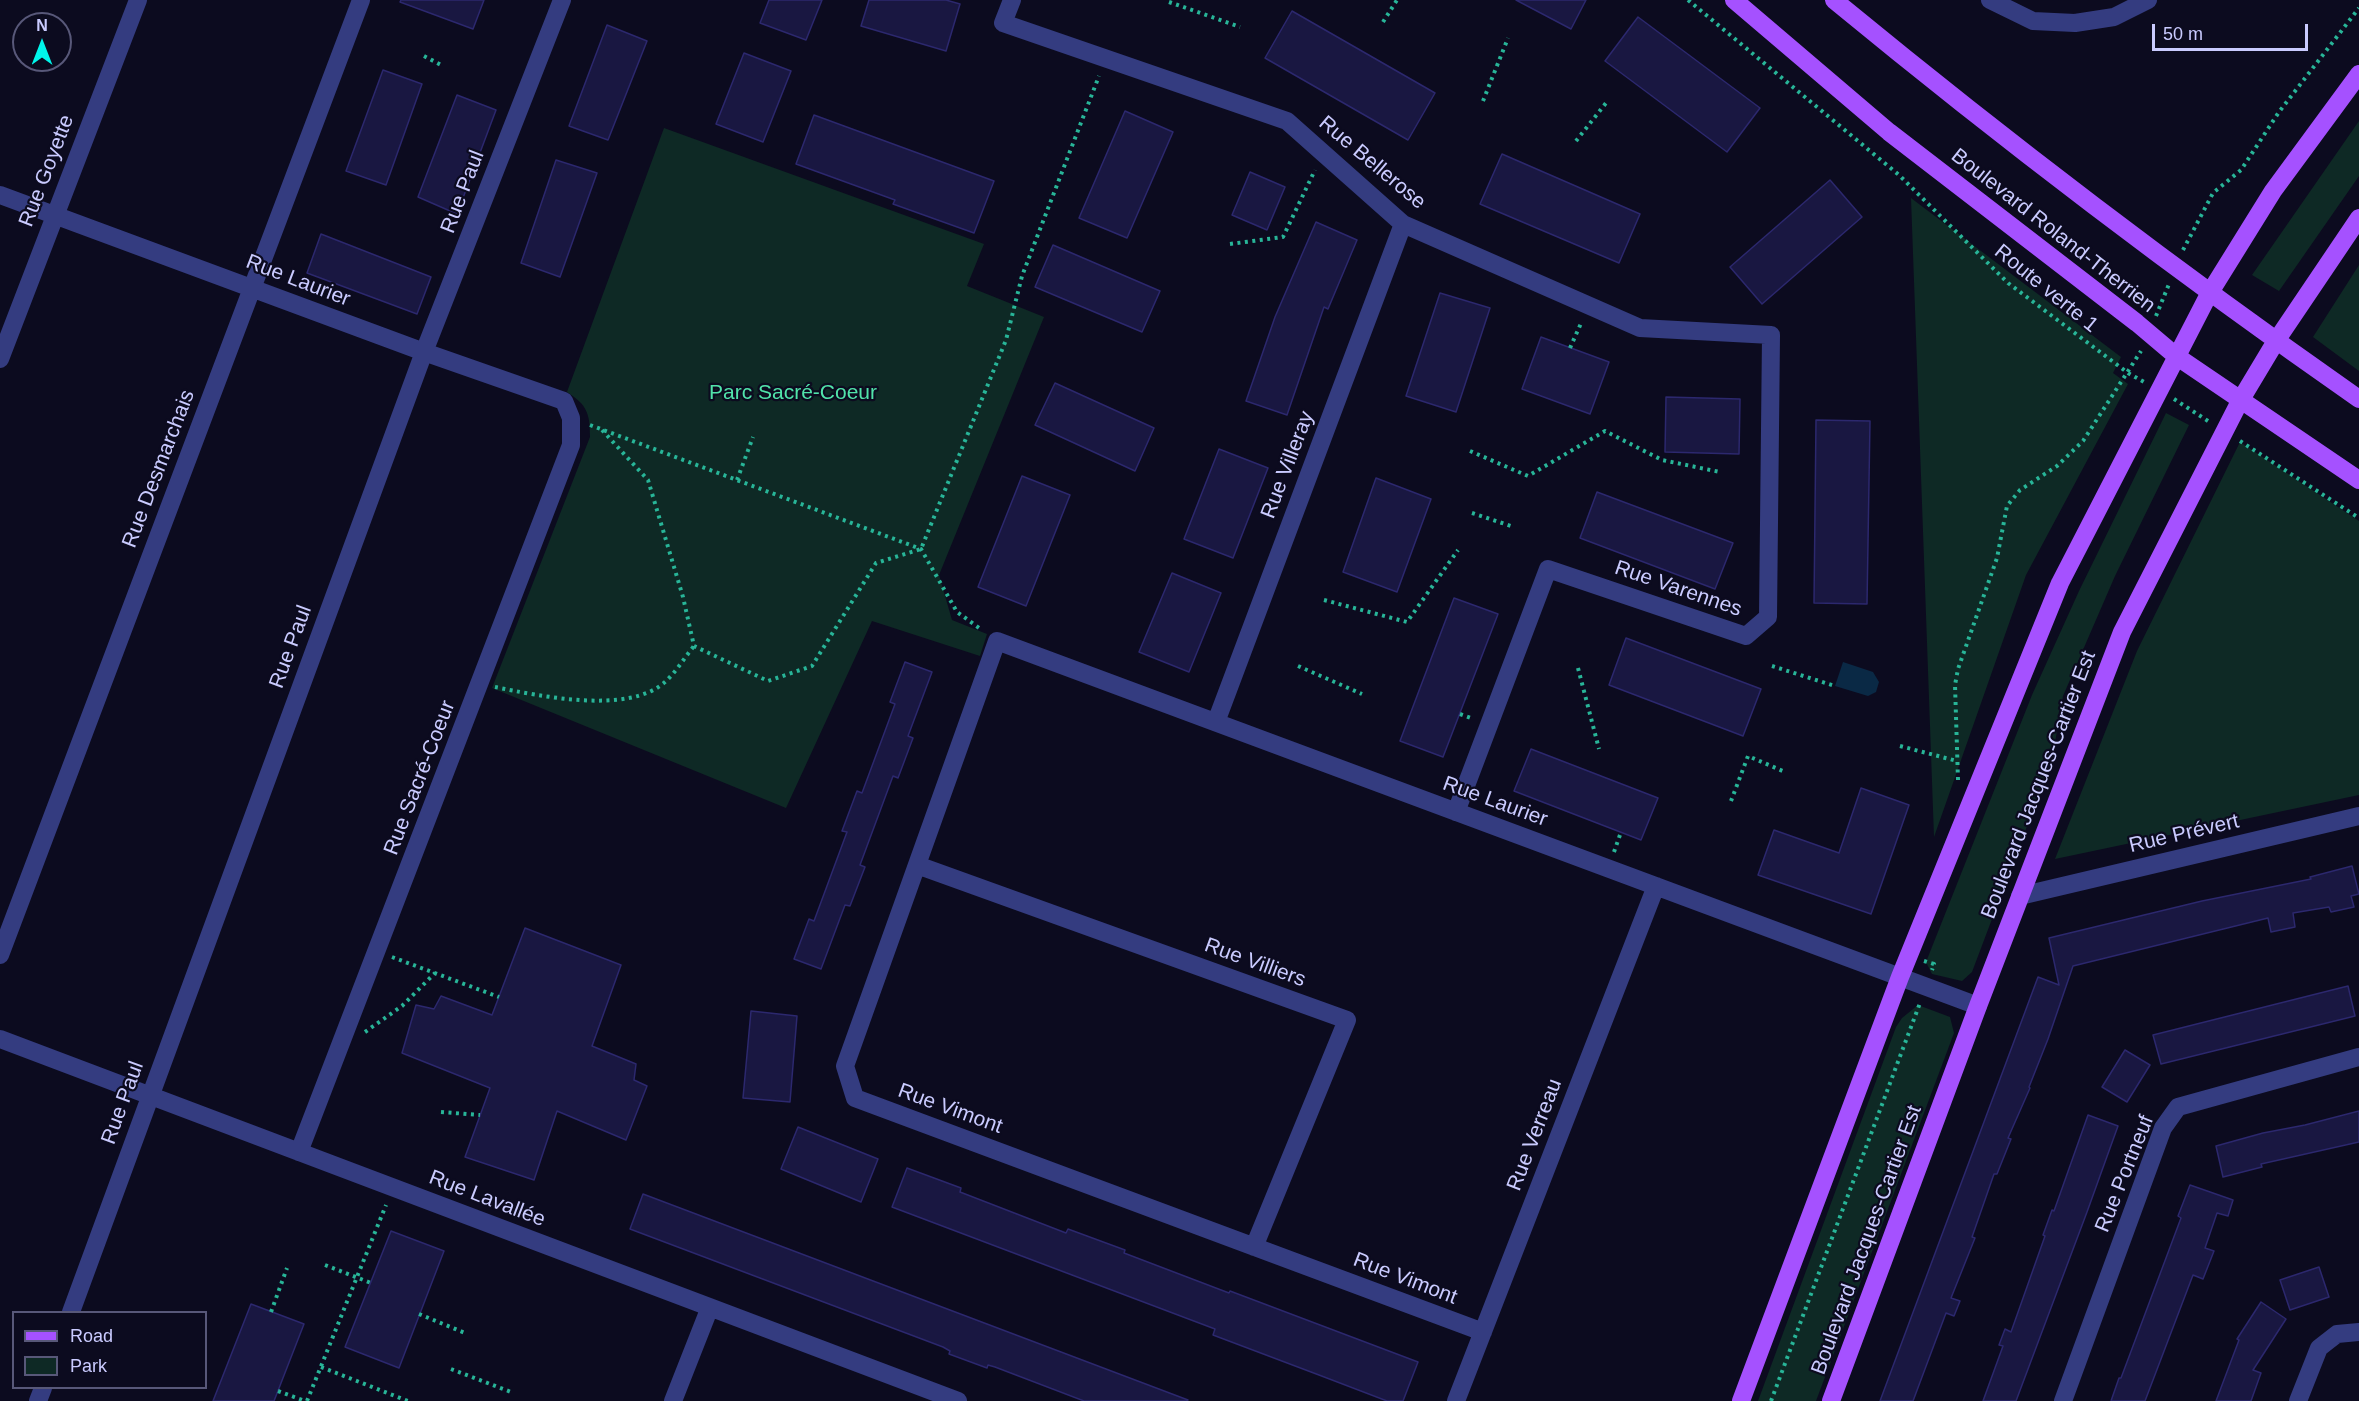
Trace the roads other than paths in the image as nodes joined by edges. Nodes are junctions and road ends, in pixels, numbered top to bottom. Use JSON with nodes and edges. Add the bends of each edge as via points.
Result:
{"nodes":[{"id":1,"x":138,"y":0,"type":"edge"},
{"id":2,"x":361,"y":0,"type":"edge"},
{"id":3,"x":562,"y":0,"type":"edge"},
{"id":4,"x":1012,"y":0,"type":"edge"},
{"id":5,"x":1734,"y":0,"type":"edge"},
{"id":6,"x":1834,"y":0,"type":"edge"},
{"id":7,"x":1990,"y":0,"type":"edge"},
{"id":8,"x":2148,"y":0,"type":"edge"},
{"id":9,"x":2359,"y":74,"type":"edge"},
{"id":10,"x":0,"y":195,"type":"edge"},
{"id":11,"x":54,"y":215,"type":"junction"},
{"id":12,"x":2359,"y":218,"type":"edge"},
{"id":13,"x":1403,"y":224,"type":"junction"},
{"id":14,"x":251,"y":287,"type":"junction"},
{"id":15,"x":2209,"y":294,"type":"junction"},
{"id":16,"x":1772,"y":335,"type":"joint"},
{"id":17,"x":2276,"y":341,"type":"junction"},
{"id":18,"x":424,"y":352,"type":"junction"},
{"id":19,"x":2176,"y":356,"type":"junction"},
{"id":20,"x":0,"y":359,"type":"edge"},
{"id":21,"x":2359,"y":399,"type":"edge"},
{"id":22,"x":2240,"y":401,"type":"junction"},
{"id":23,"x":571,"y":418,"type":"joint"},
{"id":24,"x":2359,"y":480,"type":"edge"},
{"id":25,"x":998,"y":641,"type":"joint"},
{"id":26,"x":1216,"y":722,"type":"junction"},
{"id":27,"x":1456,"y":812,"type":"junction"},
{"id":28,"x":2359,"y":816,"type":"edge"},
{"id":29,"x":917,"y":865,"type":"junction"},
{"id":30,"x":1656,"y":886,"type":"junction"},
{"id":31,"x":2020,"y":896,"type":"junction"},
{"id":32,"x":0,"y":955,"type":"edge"},
{"id":33,"x":1900,"y":977,"type":"junction"},
{"id":34,"x":1978,"y":1006,"type":"junction"},
{"id":35,"x":0,"y":1039,"type":"edge"},
{"id":36,"x":2359,"y":1057,"type":"edge"},
{"id":37,"x":150,"y":1096,"type":"junction"},
{"id":38,"x":299,"y":1152,"type":"junction"},
{"id":39,"x":1254,"y":1246,"type":"junction"},
{"id":40,"x":710,"y":1307,"type":"junction"},
{"id":41,"x":71,"y":1311,"type":"edge"},
{"id":42,"x":1483,"y":1332,"type":"junction"},
{"id":43,"x":2359,"y":1332,"type":"edge"},
{"id":44,"x":932,"y":1396,"type":"edge"},
{"id":45,"x":673,"y":1401,"type":"edge"},
{"id":46,"x":958,"y":1401,"type":"edge"},
{"id":47,"x":1456,"y":1401,"type":"edge"},
{"id":48,"x":1741,"y":1401,"type":"edge"},
{"id":49,"x":1832,"y":1401,"type":"edge"},
{"id":50,"x":2063,"y":1401,"type":"edge"},
{"id":51,"x":2298,"y":1401,"type":"edge"}],
"edges":[{"from":1,"to":11,"type":"street","name":"Rue Goyette"},
{"from":2,"to":14,"type":"street","name":"Rue Desmarchais"},
{"from":3,"to":18,"type":"street","name":"Rue Paul"},
{"from":4,"to":13,"type":"street","name":"Rue Bellerose","via":[[1003,23],[1287,122]]},
{"from":5,"to":19,"type":"main road","name":"Boulevard Roland-Therrien","via":[[1889,132]]},
{"from":6,"to":15,"type":"main road"},
{"from":7,"to":8,"type":"street","via":[[2033,21],[2075,23],[2114,16]]},
{"from":9,"to":15,"type":"main road","via":[[2273,191]]},
{"from":10,"to":11,"type":"street","name":"Rue Laurier"},
{"from":11,"to":14,"type":"street","name":"Rue Laurier"},
{"from":11,"to":20,"type":"street","name":"Rue Goyette"},
{"from":12,"to":17,"type":"main road","name":"Boulevard Jacques-Cartier Est"},
{"from":13,"to":16,"type":"street","name":"Rue Bellerose","via":[[1640,327]]},
{"from":13,"to":26,"type":"street","name":"Rue Villeray"},
{"from":14,"to":18,"type":"street","name":"Rue Laurier"},
{"from":14,"to":32,"type":"street","name":"Rue Desmarchais"},
{"from":15,"to":17,"type":"main road"},
{"from":15,"to":19,"type":"main road"},
{"from":16,"to":27,"type":"street","name":"Rue Varennes","via":[[1768,617],[1746,636],[1548,568]]},
{"from":17,"to":21,"type":"main road"},
{"from":17,"to":22,"type":"main road","name":"Boulevard Jacques-Cartier Est"},
{"from":18,"to":23,"type":"street","name":"Rue Laurier","via":[[564,401]]},
{"from":18,"to":37,"type":"street","name":"Rue Paul"},
{"from":19,"to":22,"type":"main road","name":"Boulevard Roland-Therrien"},
{"from":19,"to":33,"type":"main road","via":[[2060,583]]},
{"from":22,"to":24,"type":"main road","name":"Boulevard Roland-Therrien"},
{"from":22,"to":31,"type":"main road","name":"Boulevard Jacques-Cartier Est","via":[[2122,632]]},
{"from":23,"to":38,"type":"street","name":"Rue Sacré-Coeur","via":[[571,445]]},
{"from":25,"to":26,"type":"street","name":"Rue Laurier"},
{"from":25,"to":29,"type":"street","name":"Rue Vimont"},
{"from":26,"to":27,"type":"street","name":"Rue Laurier"},
{"from":27,"to":30,"type":"street","name":"Rue Laurier"},
{"from":28,"to":31,"type":"street","name":"Rue Prévert"},
{"from":29,"to":39,"type":"street","name":"Rue Vimont","via":[[845,1066],[855,1098]]},
{"from":29,"to":39,"type":"street","name":"Rue Villiers","via":[[1347,1020]]},
{"from":30,"to":33,"type":"street","name":"Rue Laurier"},
{"from":30,"to":42,"type":"street","name":"Rue Verreau"},
{"from":31,"to":34,"type":"main road","name":"Boulevard Jacques-Cartier Est"},
{"from":33,"to":34,"type":"street","name":"Rue Laurier"},
{"from":33,"to":48,"type":"main road"},
{"from":34,"to":49,"type":"main road","name":"Boulevard Jacques-Cartier Est"},
{"from":35,"to":37,"type":"street","name":"Rue Lavallée"},
{"from":36,"to":50,"type":"street","name":"Rue Portneuf","via":[[2178,1107],[2163,1128]]},
{"from":37,"to":38,"type":"street","name":"Rue Lavallée"},
{"from":37,"to":41,"type":"street","name":"Rue Paul"},
{"from":38,"to":40,"type":"street","name":"Rue Lavallée"},
{"from":39,"to":42,"type":"street","name":"Rue Vimont"},
{"from":40,"to":44,"type":"street","name":"Rue Lavallée"},
{"from":40,"to":45,"type":"street"},
{"from":42,"to":47,"type":"street","name":"Rue Verreau"},
{"from":43,"to":51,"type":"street","via":[[2337,1334],[2319,1348]]},
{"from":44,"to":46,"type":"street","name":"Rue Lavallée"}]}
